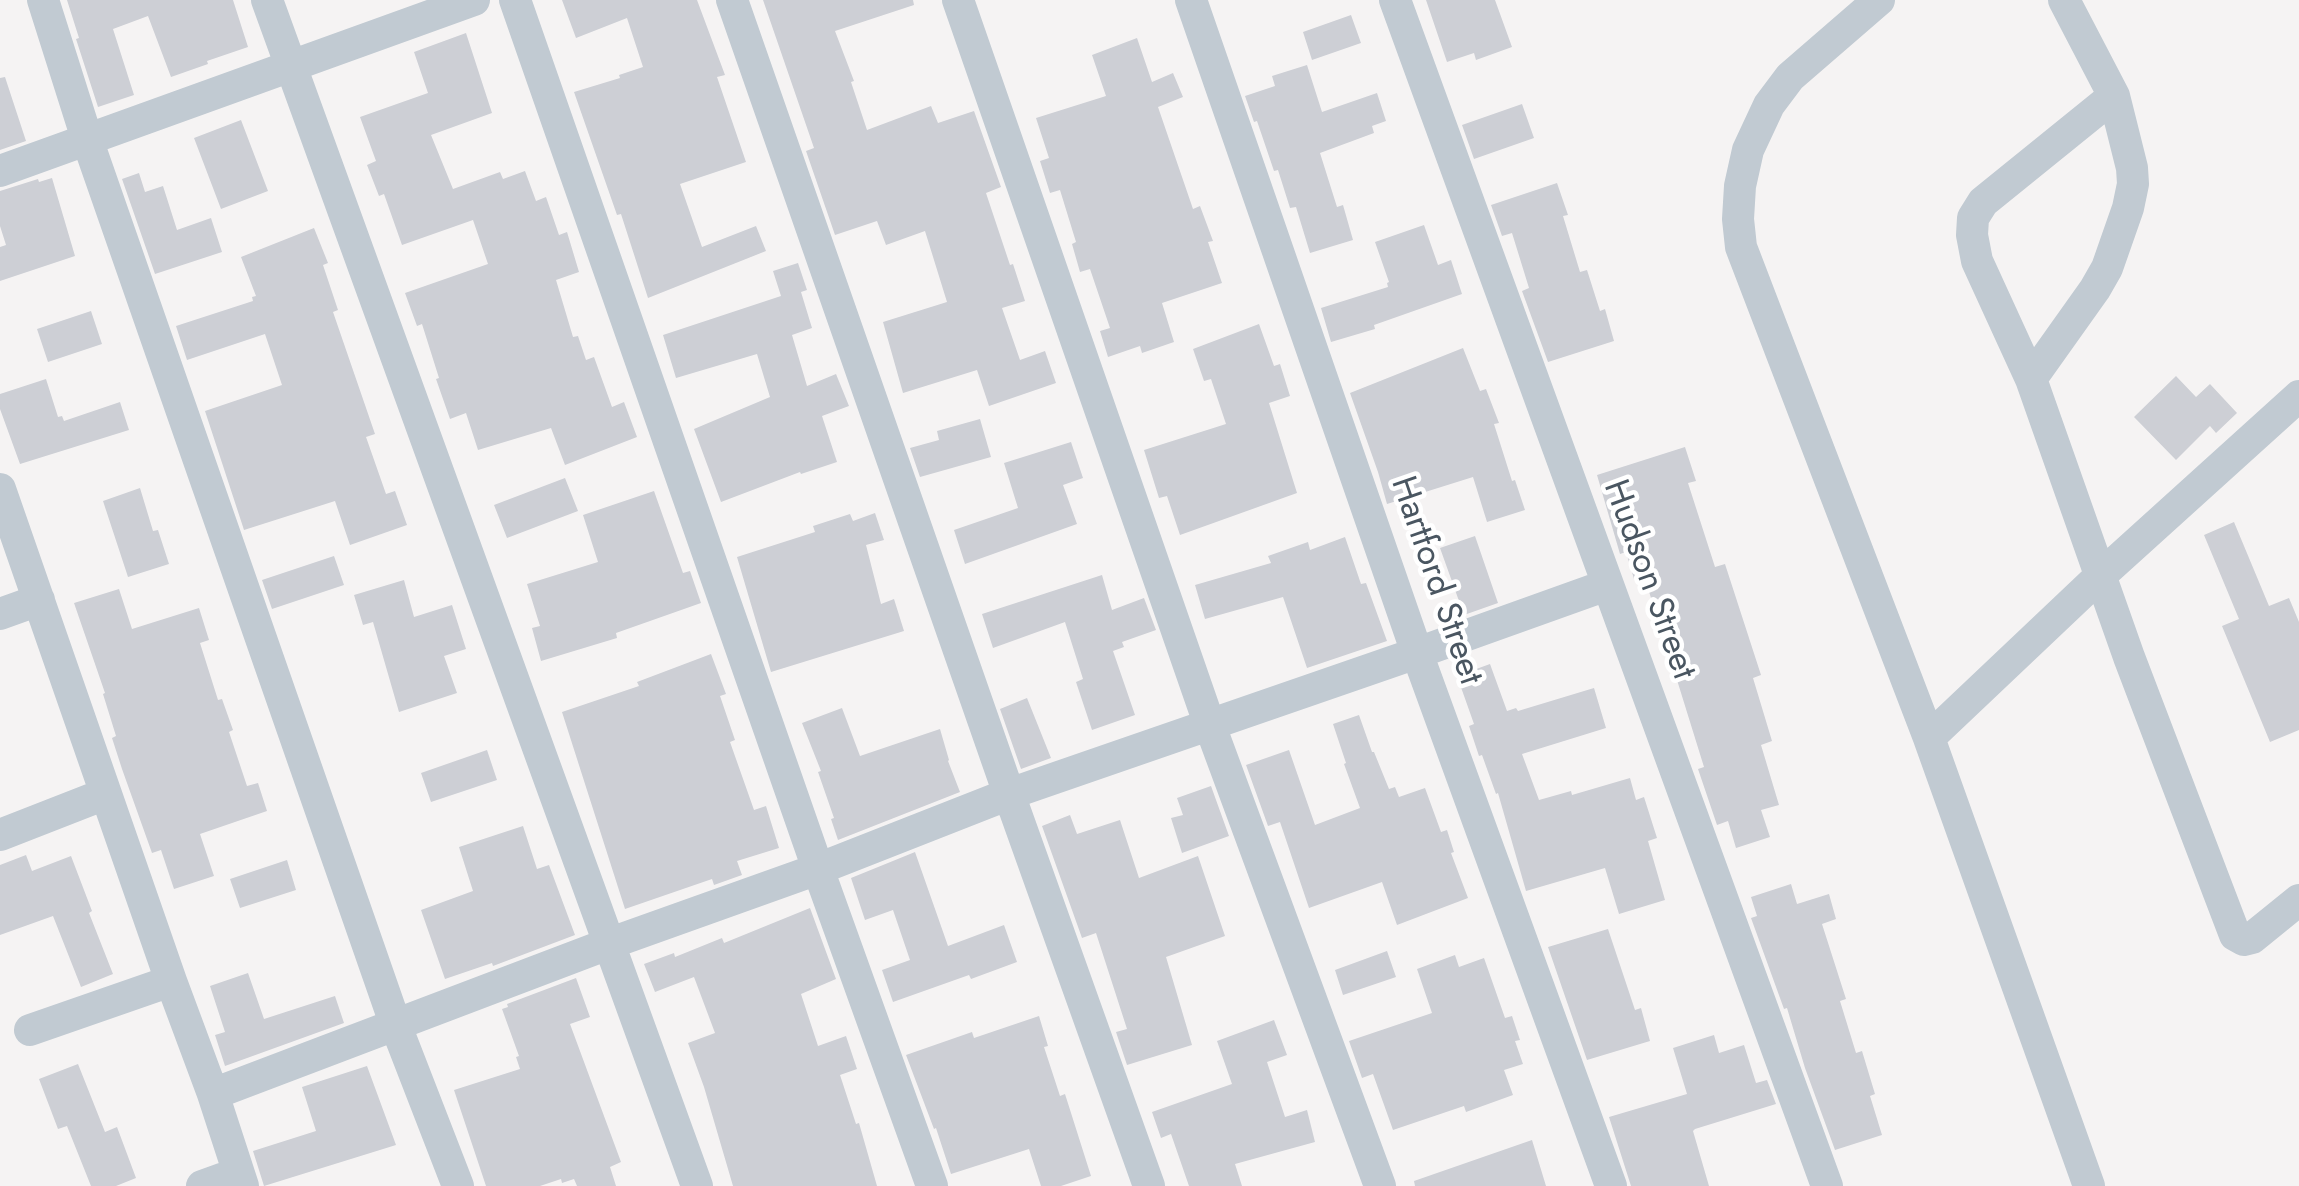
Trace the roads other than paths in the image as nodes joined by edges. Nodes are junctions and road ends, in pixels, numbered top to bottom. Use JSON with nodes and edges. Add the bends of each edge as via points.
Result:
{"nodes":[{"id":1,"x":43,"y":0,"type":"edge"},
{"id":2,"x":268,"y":0,"type":"edge"},
{"id":3,"x":474,"y":0,"type":"edge"},
{"id":4,"x":515,"y":0,"type":"edge"},
{"id":5,"x":732,"y":0,"type":"edge"},
{"id":6,"x":958,"y":0,"type":"edge"},
{"id":7,"x":1190,"y":0,"type":"edge"},
{"id":8,"x":1395,"y":0,"type":"edge"},
{"id":9,"x":1879,"y":0,"type":"edge"},
{"id":10,"x":2064,"y":0,"type":"edge"},
{"id":11,"x":290,"y":65,"type":"junction"},
{"id":12,"x":2114,"y":96,"type":"junction"},
{"id":13,"x":87,"y":139,"type":"junction"},
{"id":14,"x":0,"y":171,"type":"edge"},
{"id":15,"x":2031,"y":378,"type":"junction"},
{"id":16,"x":2299,"y":396,"type":"edge"},
{"id":17,"x":0,"y":489,"type":"edge"},
{"id":18,"x":2100,"y":576,"type":"junction"},
{"id":19,"x":1607,"y":585,"type":"junction"},
{"id":20,"x":39,"y":600,"type":"junction"},
{"id":21,"x":0,"y":614,"type":"edge"},
{"id":22,"x":1417,"y":653,"type":"junction"},
{"id":23,"x":1208,"y":724,"type":"junction"},
{"id":24,"x":1929,"y":738,"type":"junction"},
{"id":25,"x":106,"y":794,"type":"junction"},
{"id":26,"x":1009,"y":794,"type":"junction"},
{"id":27,"x":0,"y":835,"type":"edge"},
{"id":28,"x":818,"y":868,"type":"junction"},
{"id":29,"x":2299,"y":900,"type":"edge"},
{"id":30,"x":608,"y":944,"type":"junction"},
{"id":31,"x":172,"y":982,"type":"junction"},
{"id":32,"x":396,"y":1026,"type":"junction"},
{"id":33,"x":30,"y":1030,"type":"dead end"},
{"id":34,"x":213,"y":1094,"type":"junction"},
{"id":35,"x":241,"y":1180,"type":"edge"},
{"id":36,"x":202,"y":1186,"type":"edge"},
{"id":37,"x":458,"y":1186,"type":"edge"},
{"id":38,"x":697,"y":1186,"type":"edge"},
{"id":39,"x":932,"y":1186,"type":"edge"},
{"id":40,"x":1149,"y":1186,"type":"edge"},
{"id":41,"x":1380,"y":1186,"type":"edge"},
{"id":42,"x":1611,"y":1186,"type":"edge"},
{"id":43,"x":1827,"y":1186,"type":"edge"},
{"id":44,"x":2089,"y":1186,"type":"edge"}],
"edges":[{"from":1,"to":13,"type":"street"},
{"from":2,"to":11,"type":"street"},
{"from":3,"to":11,"type":"street"},
{"from":4,"to":28,"type":"street"},
{"from":5,"to":26,"type":"street"},
{"from":6,"to":23,"type":"street"},
{"from":7,"to":22,"type":"street","name":"Hartford Street"},
{"from":8,"to":19,"type":"street","name":"Hudson Street"},
{"from":9,"to":24,"type":"street","via":[[1790,77],[1769,105],[1748,150],[1738,218],[1741,247]]},
{"from":10,"to":12,"type":"street"},
{"from":11,"to":13,"type":"street"},
{"from":11,"to":30,"type":"street"},
{"from":12,"to":15,"type":"street","via":[[2132,168],[2128,208],[2095,289]]},
{"from":12,"to":15,"type":"street","via":[[1998,189],[1973,218],[1977,261]]},
{"from":13,"to":14,"type":"street"},
{"from":13,"to":32,"type":"street"},
{"from":15,"to":18,"type":"street"},
{"from":16,"to":18,"type":"street"},
{"from":17,"to":20,"type":"street"},
{"from":18,"to":24,"type":"street"},
{"from":18,"to":29,"type":"street","via":[[2235,935],[2252,938]]},
{"from":19,"to":22,"type":"street"},
{"from":19,"to":43,"type":"street","name":"Hudson Street"},
{"from":20,"to":21,"type":"street"},
{"from":20,"to":25,"type":"street"},
{"from":22,"to":23,"type":"street"},
{"from":22,"to":42,"type":"street","name":"Hartford Street"},
{"from":23,"to":26,"type":"street"},
{"from":23,"to":41,"type":"street"},
{"from":24,"to":44,"type":"street"},
{"from":25,"to":27,"type":"street"},
{"from":25,"to":31,"type":"street"},
{"from":26,"to":28,"type":"street"},
{"from":26,"to":40,"type":"street"},
{"from":28,"to":30,"type":"street"},
{"from":28,"to":39,"type":"street"},
{"from":30,"to":32,"type":"street"},
{"from":30,"to":38,"type":"street"},
{"from":31,"to":33,"type":"street"},
{"from":31,"to":34,"type":"street"},
{"from":32,"to":34,"type":"street"},
{"from":32,"to":37,"type":"street"},
{"from":34,"to":35,"type":"street"},
{"from":35,"to":36,"type":"street"}]}
